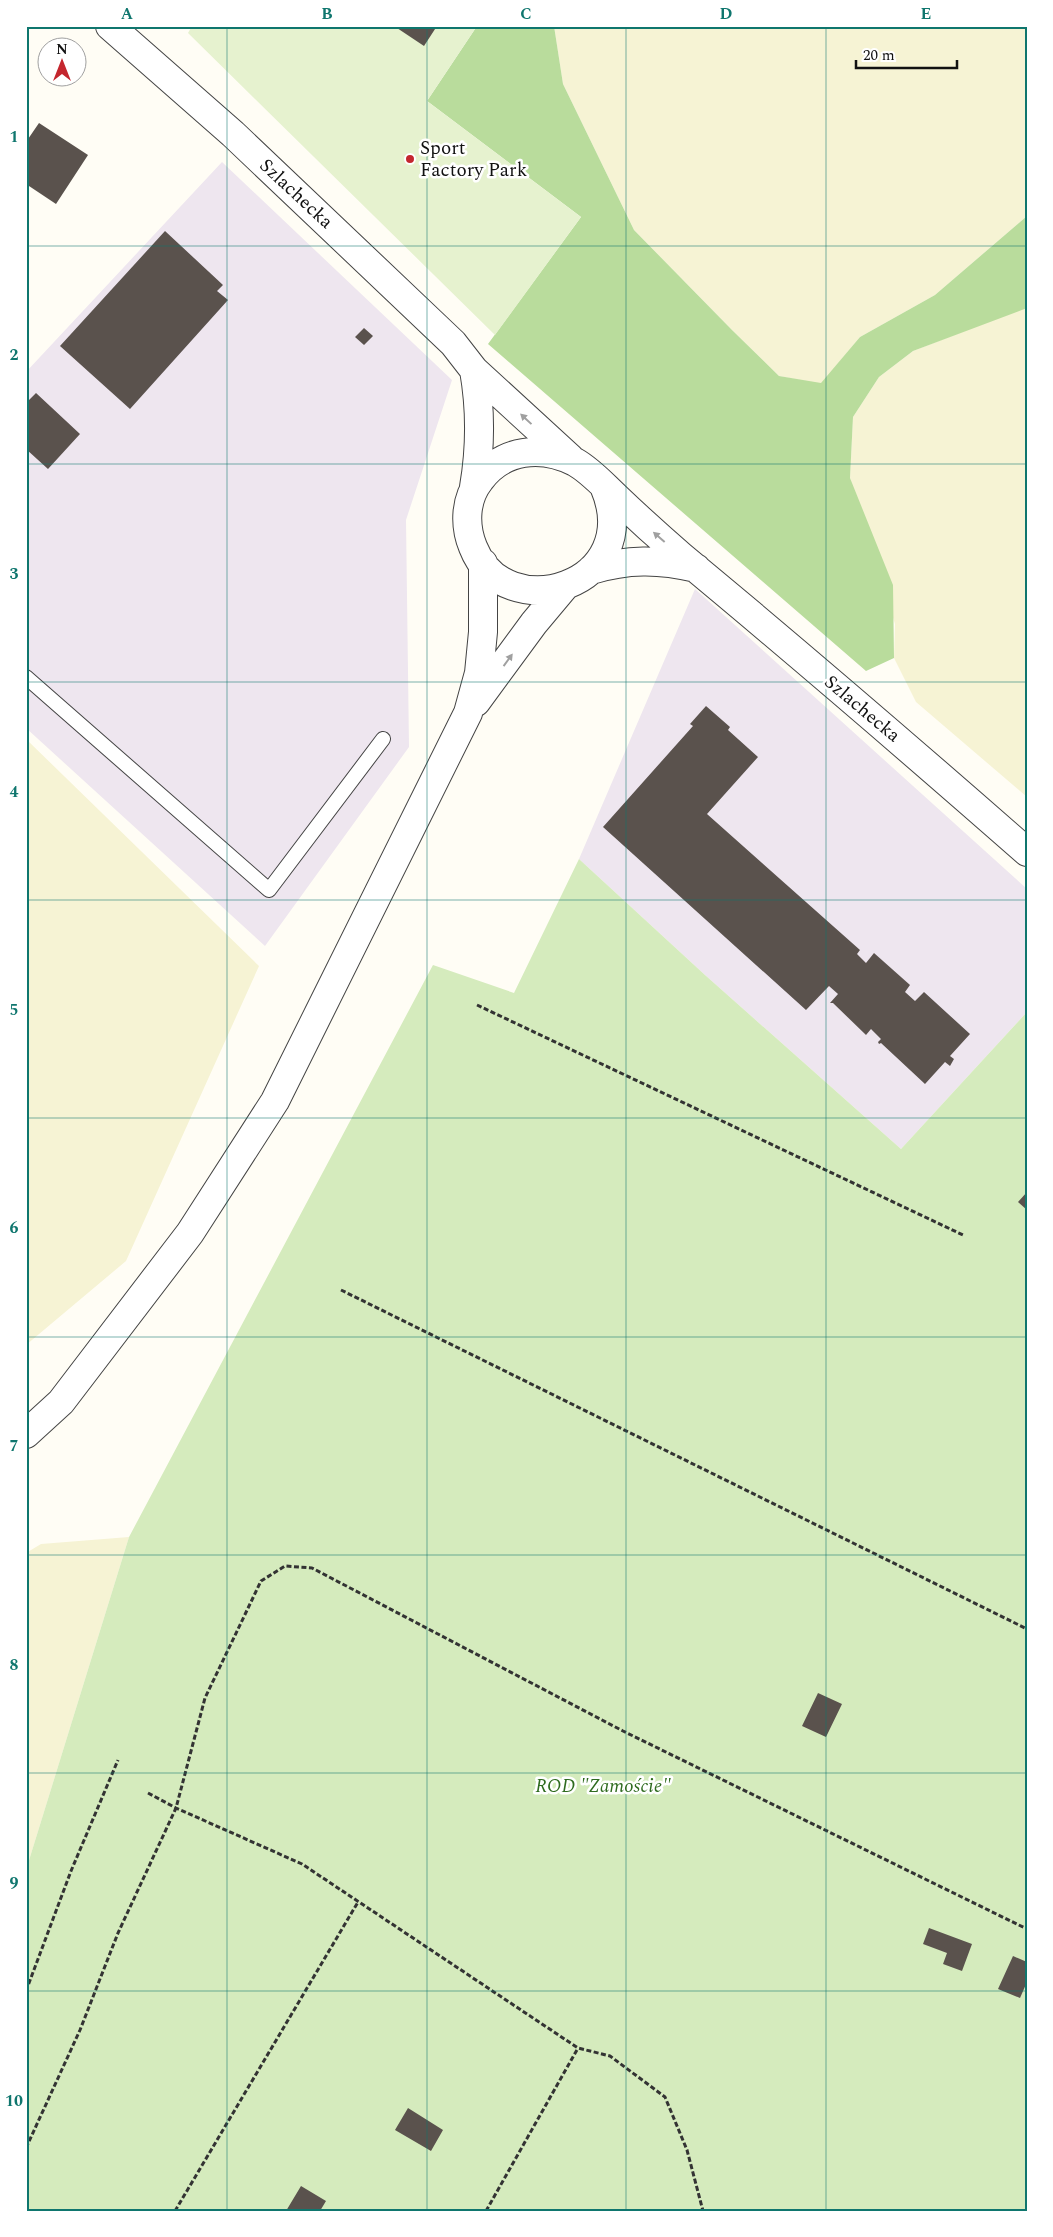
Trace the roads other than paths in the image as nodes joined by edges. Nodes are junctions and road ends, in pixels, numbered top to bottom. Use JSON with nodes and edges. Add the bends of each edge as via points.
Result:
{"nodes":[{"id":1,"x":110,"y":26,"type":"edge"},
{"id":2,"x":474,"y":370,"type":"junction"},
{"id":3,"x":575,"y":463,"type":"junction"},
{"id":4,"x":604,"y":486,"type":"junction"},
{"id":5,"x":474,"y":487,"type":"junction"},
{"id":6,"x":483,"y":563,"type":"junction"},
{"id":7,"x":696,"y":568,"type":"junction"},
{"id":8,"x":591,"y":570,"type":"junction"},
{"id":9,"x":565,"y":586,"type":"junction"},
{"id":10,"x":26,"y":677,"type":"edge"},
{"id":11,"x":468,"y":713,"type":"junction"},
{"id":12,"x":383,"y":739,"type":"dead end"},
{"id":13,"x":1027,"y":852,"type":"edge"},
{"id":14,"x":26,"y":1434,"type":"edge"}],
"edges":[{"from":1,"to":2,"type":"street","name":"Szlachecka","via":[[233,134],[453,343]]},
{"from":3,"to":2,"type":"street","name":"Szlachecka","one_way":true},
{"from":2,"to":5,"type":"street","name":"Szlachecka","via":[[481,428]]},
{"from":3,"to":4,"type":"street"},
{"from":3,"to":5,"type":"street","via":[[552,454],[523,452],[506,457],[488,468]]},
{"from":7,"to":4,"type":"street","name":"Szlachecka","one_way":true},
{"from":4,"to":8,"type":"street","via":[[611,503],[613,522],[603,556]]},
{"from":5,"to":6,"type":"street","via":[[467,516],[469,533]]},
{"from":6,"to":9,"type":"street","via":[[496,576],[529,590]]},
{"from":6,"to":11,"type":"street","via":[[483,632],[479,673]]},
{"from":7,"to":8,"type":"street","name":"Szlachecka","via":[[638,560],[616,562]]},
{"from":7,"to":13,"type":"street","name":"Szlachecka"},
{"from":8,"to":9,"type":"street"},
{"from":11,"to":9,"type":"street","one_way":true},
{"from":10,"to":12,"type":"lane","via":[[269,890]]},
{"from":11,"to":14,"type":"street","via":[[275,1101],[190,1232],[61,1402]]}]}
